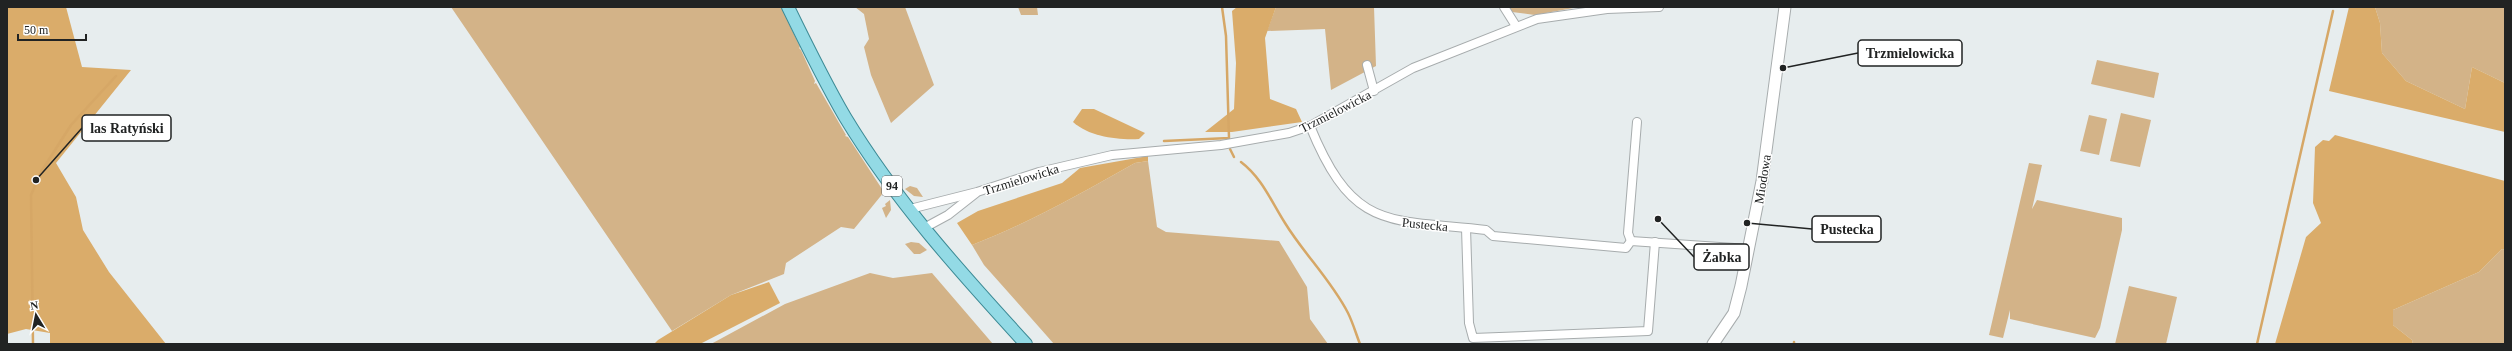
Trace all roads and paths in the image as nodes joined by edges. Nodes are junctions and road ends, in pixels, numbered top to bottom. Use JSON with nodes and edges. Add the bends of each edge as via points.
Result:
{"nodes":[{"id":1,"x":788,"y":7,"type":"edge"},
{"id":2,"x":1504,"y":7,"type":"edge"},
{"id":3,"x":1659,"y":7,"type":"edge"},
{"id":4,"x":1785,"y":7,"type":"edge"},
{"id":5,"x":1516,"y":26,"type":"junction"},
{"id":6,"x":1367,"y":65,"type":"dead end"},
{"id":7,"x":1374,"y":91,"type":"junction"},
{"id":8,"x":1637,"y":122,"type":"dead end"},
{"id":9,"x":1310,"y":126,"type":"junction"},
{"id":10,"x":977,"y":192,"type":"junction"},
{"id":11,"x":910,"y":209,"type":"junction"},
{"id":12,"x":924,"y":228,"type":"junction"},
{"id":13,"x":1466,"y":228,"type":"junction"},
{"id":14,"x":1631,"y":241,"type":"junction"},
{"id":15,"x":1655,"y":242,"type":"junction"},
{"id":16,"x":1749,"y":249,"type":"junction"},
{"id":17,"x":1026,"y":344,"type":"edge"},
{"id":18,"x":1713,"y":344,"type":"edge"}],
"edges":[{"from":1,"to":11,"type":"main road","number":"94","via":[[846,118]]},
{"from":2,"to":5,"type":"street"},
{"from":3,"to":5,"type":"street","name":"Trzmielowicka","via":[[1570,12]]},
{"from":4,"to":16,"type":"street","name":"Miodowa","via":[[1762,181]]},
{"from":5,"to":7,"type":"street","name":"Trzmielowicka","via":[[1419,66]]},
{"from":6,"to":7,"type":"street"},
{"from":7,"to":9,"type":"street","name":"Trzmielowicka"},
{"from":8,"to":14,"type":"street","via":[[1628,232]]},
{"from":9,"to":10,"type":"street","name":"Trzmielowicka","via":[[1289,133],[1221,145],[1112,155],[1040,172]]},
{"from":9,"to":13,"type":"street","name":"Pustecka","via":[[1336,181],[1348,194],[1377,215],[1401,222]]},
{"from":10,"to":11,"type":"street","name":"Trzmielowicka"},
{"from":10,"to":12,"type":"street","name":"Trzmielowicka","via":[[948,215]]},
{"from":11,"to":12,"type":"main road","number":"94"},
{"from":12,"to":17,"type":"main road","number":"94"},
{"from":13,"to":14,"type":"street","name":"Pustecka","via":[[1486,230],[1493,236],[1626,248]]},
{"from":13,"to":15,"type":"street","via":[[1469,322],[1473,338],[1648,331]]},
{"from":14,"to":15,"type":"street","name":"Pustecka"},
{"from":15,"to":16,"type":"street","name":"Pustecka"},
{"from":16,"to":18,"type":"street","name":"Miodowa","via":[[1737,304]]}]}
